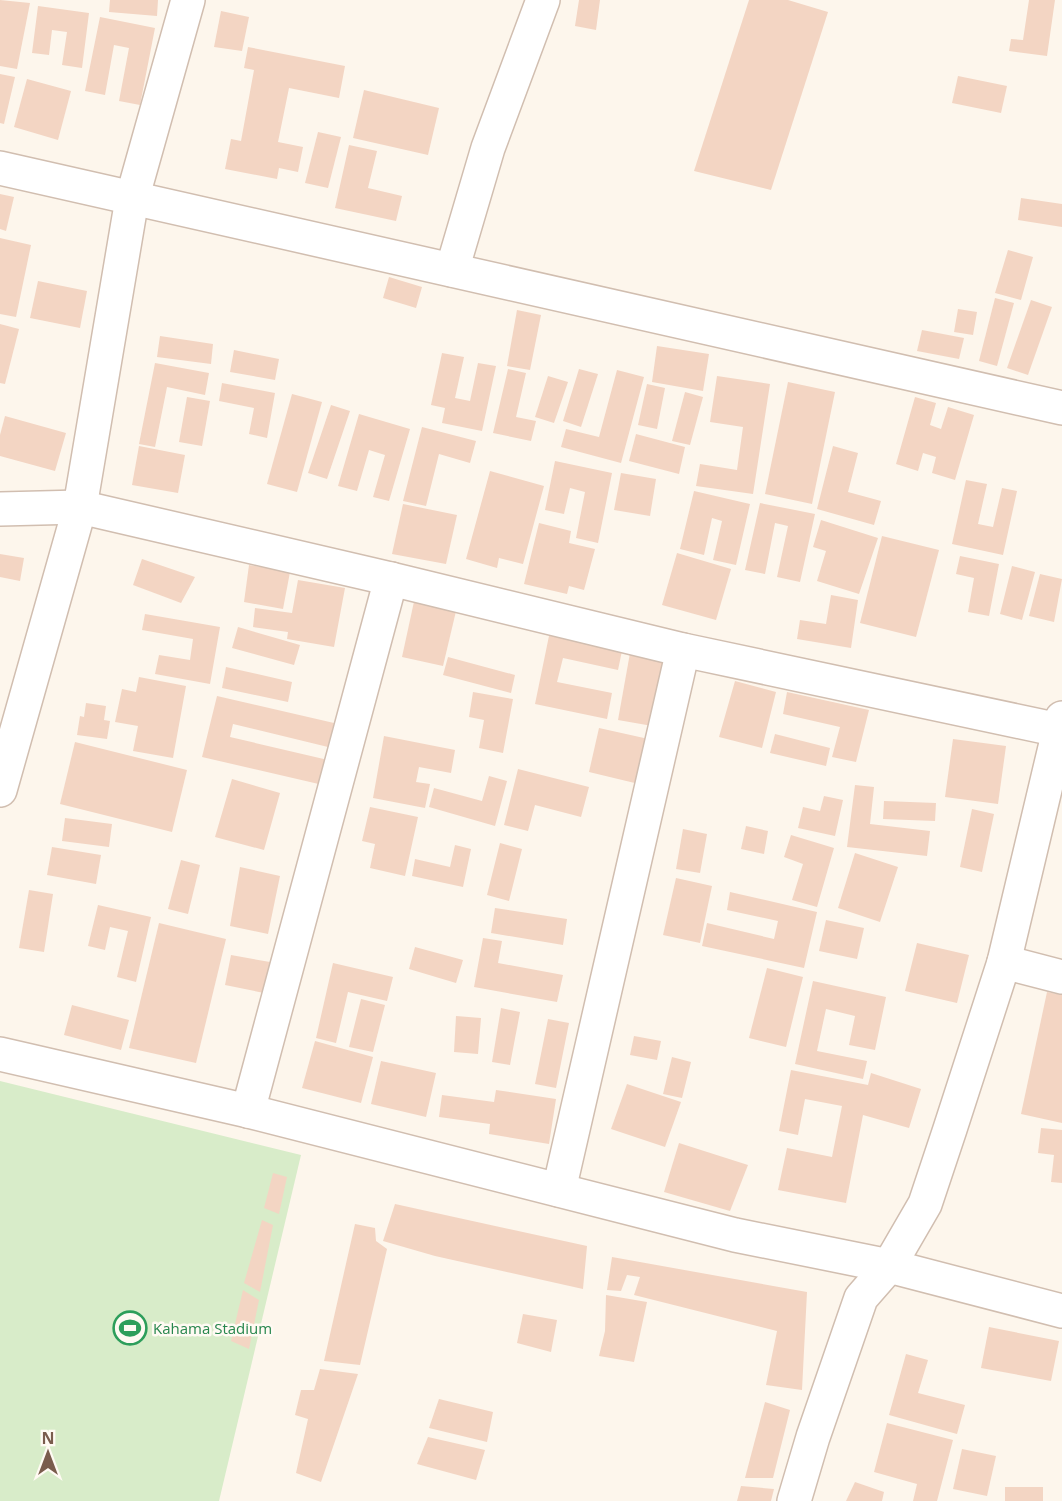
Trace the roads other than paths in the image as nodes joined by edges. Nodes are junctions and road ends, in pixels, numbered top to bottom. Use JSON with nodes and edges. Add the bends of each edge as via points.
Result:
{"nodes":[{"id":1,"x":188,"y":0,"type":"edge"},
{"id":2,"x":543,"y":0,"type":"edge"},
{"id":3,"x":0,"y":168,"type":"edge"},
{"id":4,"x":132,"y":199,"type":"junction"},
{"id":5,"x":452,"y":270,"type":"junction"},
{"id":6,"x":1062,"y":408,"type":"edge"},
{"id":7,"x":80,"y":507,"type":"junction"},
{"id":8,"x":0,"y":509,"type":"edge"},
{"id":9,"x":392,"y":579,"type":"junction"},
{"id":10,"x":683,"y":650,"type":"junction"},
{"id":11,"x":1060,"y":724,"type":"edge"},
{"id":12,"x":0,"y":790,"type":"edge"},
{"id":13,"x":1004,"y":962,"type":"junction"},
{"id":14,"x":1062,"y":977,"type":"edge"},
{"id":15,"x":0,"y":1054,"type":"edge"},
{"id":16,"x":248,"y":1112,"type":"junction"},
{"id":17,"x":560,"y":1190,"type":"junction"},
{"id":18,"x":889,"y":1266,"type":"junction"},
{"id":19,"x":1062,"y":1311,"type":"edge"},
{"id":20,"x":794,"y":1501,"type":"edge"}],
"edges":[{"from":1,"to":4,"type":"street"},
{"from":2,"to":5,"type":"street","via":[[488,148]]},
{"from":3,"to":4,"type":"street"},
{"from":4,"to":5,"type":"street"},
{"from":4,"to":7,"type":"street"},
{"from":5,"to":6,"type":"street"},
{"from":7,"to":8,"type":"street"},
{"from":7,"to":9,"type":"street"},
{"from":7,"to":12,"type":"street"},
{"from":9,"to":10,"type":"street"},
{"from":9,"to":16,"type":"street"},
{"from":10,"to":11,"type":"street"},
{"from":10,"to":17,"type":"street"},
{"from":11,"to":13,"type":"street"},
{"from":13,"to":14,"type":"street"},
{"from":13,"to":18,"type":"street","via":[[925,1204]]},
{"from":15,"to":16,"type":"street"},
{"from":16,"to":17,"type":"street"},
{"from":17,"to":18,"type":"street","via":[[735,1235]]},
{"from":18,"to":19,"type":"street"},
{"from":18,"to":20,"type":"street","via":[[861,1298]]}]}
